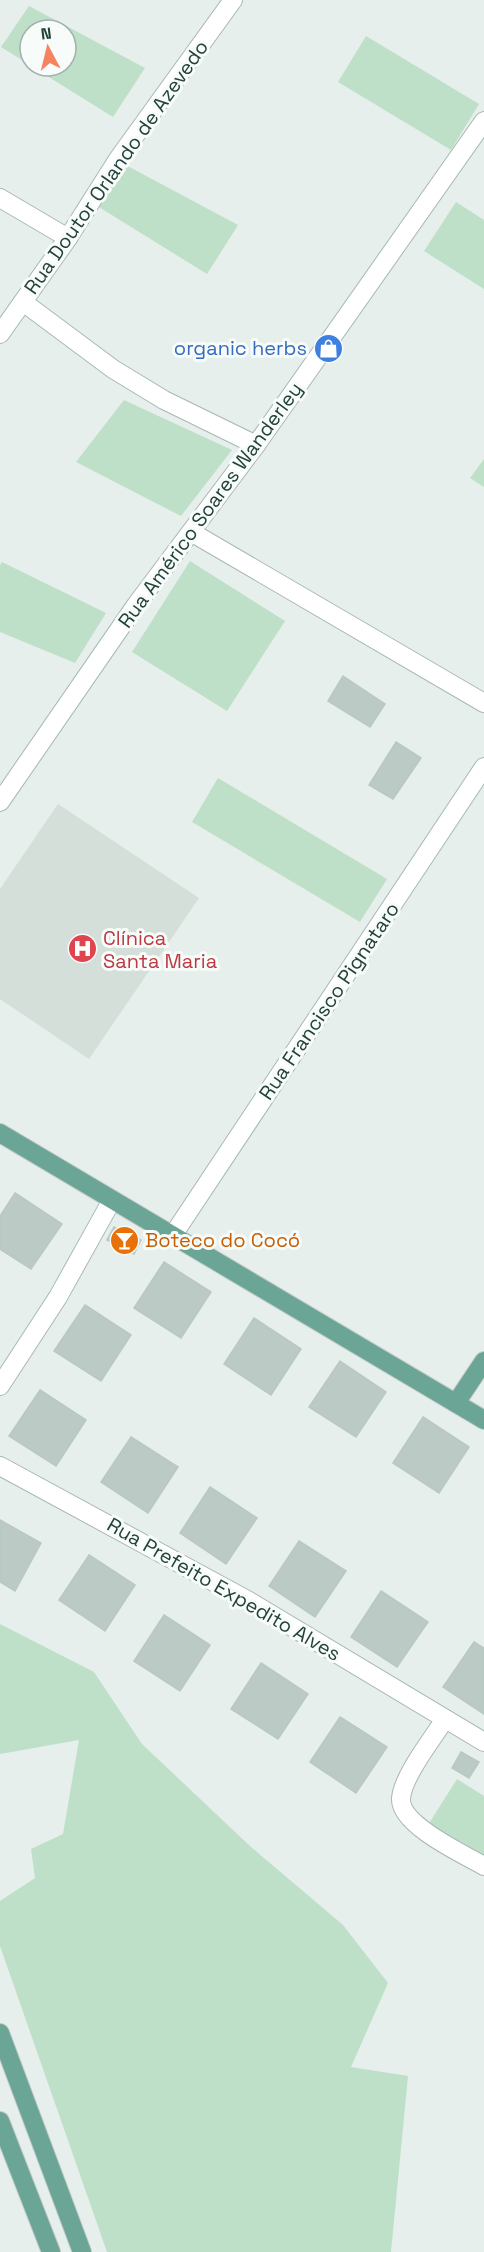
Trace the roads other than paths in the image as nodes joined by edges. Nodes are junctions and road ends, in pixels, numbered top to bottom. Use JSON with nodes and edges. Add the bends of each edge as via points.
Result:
{"nodes":[{"id":1,"x":233,"y":0,"type":"edge"},
{"id":2,"x":484,"y":122,"type":"edge"},
{"id":3,"x":0,"y":198,"type":"edge"},
{"id":4,"x":68,"y":238,"type":"junction"},
{"id":5,"x":23,"y":302,"type":"junction"},
{"id":6,"x":0,"y":334,"type":"edge"},
{"id":7,"x":256,"y":445,"type":"junction"},
{"id":8,"x":191,"y":532,"type":"junction"},
{"id":9,"x":484,"y":703,"type":"edge"},
{"id":10,"x":484,"y":768,"type":"edge"},
{"id":11,"x":0,"y":802,"type":"edge"},
{"id":12,"x":0,"y":1133,"type":"edge"},
{"id":13,"x":112,"y":1200,"type":"junction"},
{"id":14,"x":173,"y":1235,"type":"junction"},
{"id":15,"x":484,"y":1360,"type":"edge"},
{"id":16,"x":0,"y":1386,"type":"edge"},
{"id":17,"x":456,"y":1403,"type":"junction"},
{"id":18,"x":484,"y":1420,"type":"edge"},
{"id":19,"x":0,"y":1466,"type":"edge"},
{"id":20,"x":445,"y":1719,"type":"junction"},
{"id":21,"x":484,"y":1742,"type":"edge"},
{"id":22,"x":484,"y":1866,"type":"edge"},
{"id":23,"x":0,"y":2033,"type":"edge"},
{"id":24,"x":0,"y":2059,"type":"edge"},
{"id":25,"x":18,"y":2084,"type":"junction"},
{"id":26,"x":0,"y":2121,"type":"edge"},
{"id":27,"x":51,"y":2252,"type":"edge"},
{"id":28,"x":82,"y":2252,"type":"edge"}],
"edges":[{"from":1,"to":4,"type":"street","name":"Rua Doutor Orlando de Azevedo","via":[[118,159]]},
{"from":2,"to":7,"type":"street","name":"Rua Américo Soares Wanderley"},
{"from":3,"to":4,"type":"street"},
{"from":4,"to":5,"type":"street","name":"Rua Doutor Orlando de Azevedo"},
{"from":5,"to":6,"type":"street","name":"Rua Doutor Orlando de Azevedo"},
{"from":5,"to":7,"type":"street","via":[[113,369],[164,400]]},
{"from":7,"to":8,"type":"street","name":"Rua Américo Soares Wanderley"},
{"from":8,"to":9,"type":"street"},
{"from":8,"to":11,"type":"street","name":"Rua Américo Soares Wanderley"},
{"from":10,"to":14,"type":"street","name":"Rua Francisco Pignataro"},
{"from":12,"to":13,"type":"main road"},
{"from":13,"to":14,"type":"main road"},
{"from":13,"to":16,"type":"street","via":[[58,1297]]},
{"from":14,"to":17,"type":"main road"},
{"from":15,"to":17,"type":"main road"},
{"from":17,"to":18,"type":"main road"},
{"from":19,"to":20,"type":"street","name":"Rua Prefeito Expedito Alves","via":[[249,1601]]},
{"from":20,"to":21,"type":"street","name":"Rua Prefeito Expedito Alves"},
{"from":20,"to":22,"type":"street","via":[[405,1784],[402,1807],[417,1825]]},
{"from":23,"to":25,"type":"main road"},
{"from":24,"to":25,"type":"main road","via":[[8,2076]]},
{"from":25,"to":28,"type":"main road"},
{"from":26,"to":27,"type":"main road"}]}
